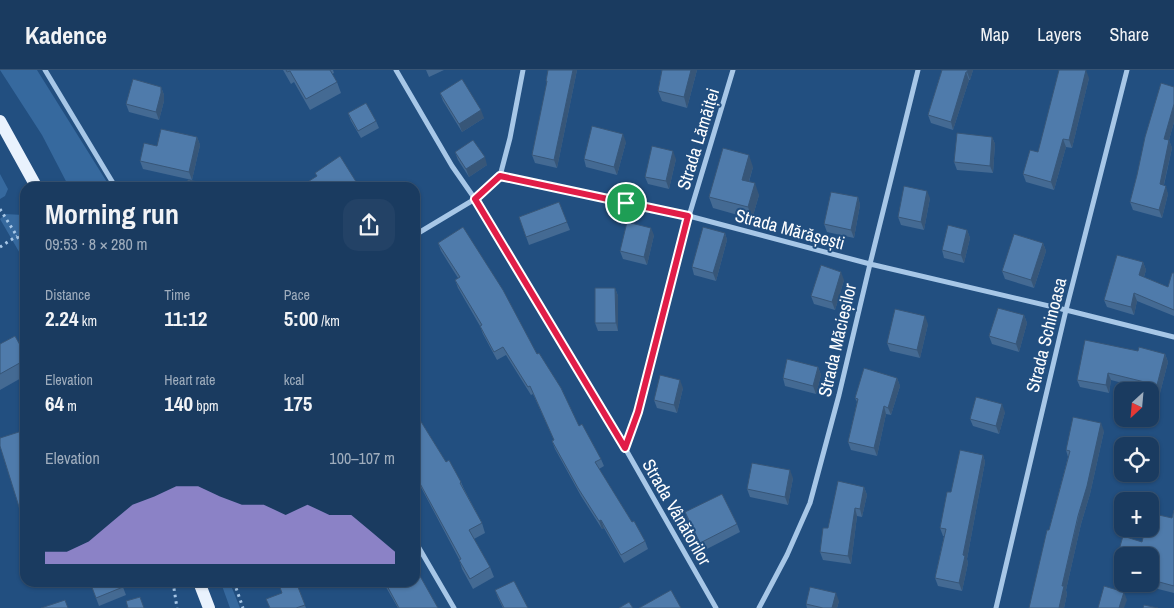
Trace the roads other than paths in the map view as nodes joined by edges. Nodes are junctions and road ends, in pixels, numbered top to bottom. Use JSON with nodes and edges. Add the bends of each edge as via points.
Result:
{"nodes":[{"id":1,"x":45,"y":70,"type":"edge"},
{"id":2,"x":396,"y":70,"type":"edge"},
{"id":3,"x":523,"y":70,"type":"edge"},
{"id":4,"x":733,"y":70,"type":"edge"},
{"id":5,"x":918,"y":70,"type":"edge"},
{"id":6,"x":1127,"y":70,"type":"edge"},
{"id":7,"x":0,"y":121,"type":"edge"},
{"id":8,"x":500,"y":176,"type":"junction"},
{"id":9,"x":34,"y":182,"type":"edge"},
{"id":10,"x":112,"y":182,"type":"edge"},
{"id":11,"x":475,"y":199,"type":"junction"},
{"id":12,"x":688,"y":216,"type":"junction"},
{"id":13,"x":420,"y":232,"type":"edge"},
{"id":14,"x":870,"y":264,"type":"junction"},
{"id":15,"x":1066,"y":310,"type":"junction"},
{"id":16,"x":1174,"y":338,"type":"edge"},
{"id":17,"x":625,"y":448,"type":"junction"},
{"id":18,"x":420,"y":550,"type":"edge"},
{"id":19,"x":201,"y":587,"type":"edge"},
{"id":20,"x":209,"y":608,"type":"edge"},
{"id":21,"x":454,"y":608,"type":"edge"},
{"id":22,"x":716,"y":608,"type":"edge"},
{"id":23,"x":759,"y":608,"type":"edge"},
{"id":24,"x":996,"y":608,"type":"edge"}],
"edges":[{"from":1,"to":10,"type":"street"},
{"from":2,"to":11,"type":"street","name":"Strada Vânătorilor"},
{"from":3,"to":8,"type":"street"},
{"from":4,"to":12,"type":"street","name":"Strada Lămăiței"},
{"from":5,"to":14,"type":"street","name":"Strada Măcieșilor"},
{"from":6,"to":15,"type":"street","name":"Strada Schinoasa"},
{"from":7,"to":9,"type":"main road"},
{"from":8,"to":11,"type":"street"},
{"from":8,"to":12,"type":"street","name":"Strada Mărășești"},
{"from":11,"to":13,"type":"street"},
{"from":11,"to":17,"type":"street","name":"Strada Vânătorilor"},
{"from":12,"to":14,"type":"street","name":"Strada Mărășești"},
{"from":12,"to":17,"type":"street","name":"Strada Lămăiței","via":[[638,412]]},
{"from":14,"to":15,"type":"street","name":"Strada Mărășești"},
{"from":14,"to":23,"type":"street","name":"Strada Măcieșilor","via":[[810,503]]},
{"from":15,"to":16,"type":"street","name":"Strada Mărășești"},
{"from":15,"to":24,"type":"street","name":"Strada Schinoasa"},
{"from":17,"to":22,"type":"street","name":"Strada Vânătorilor"},
{"from":18,"to":21,"type":"street"},
{"from":19,"to":20,"type":"main road"}]}
